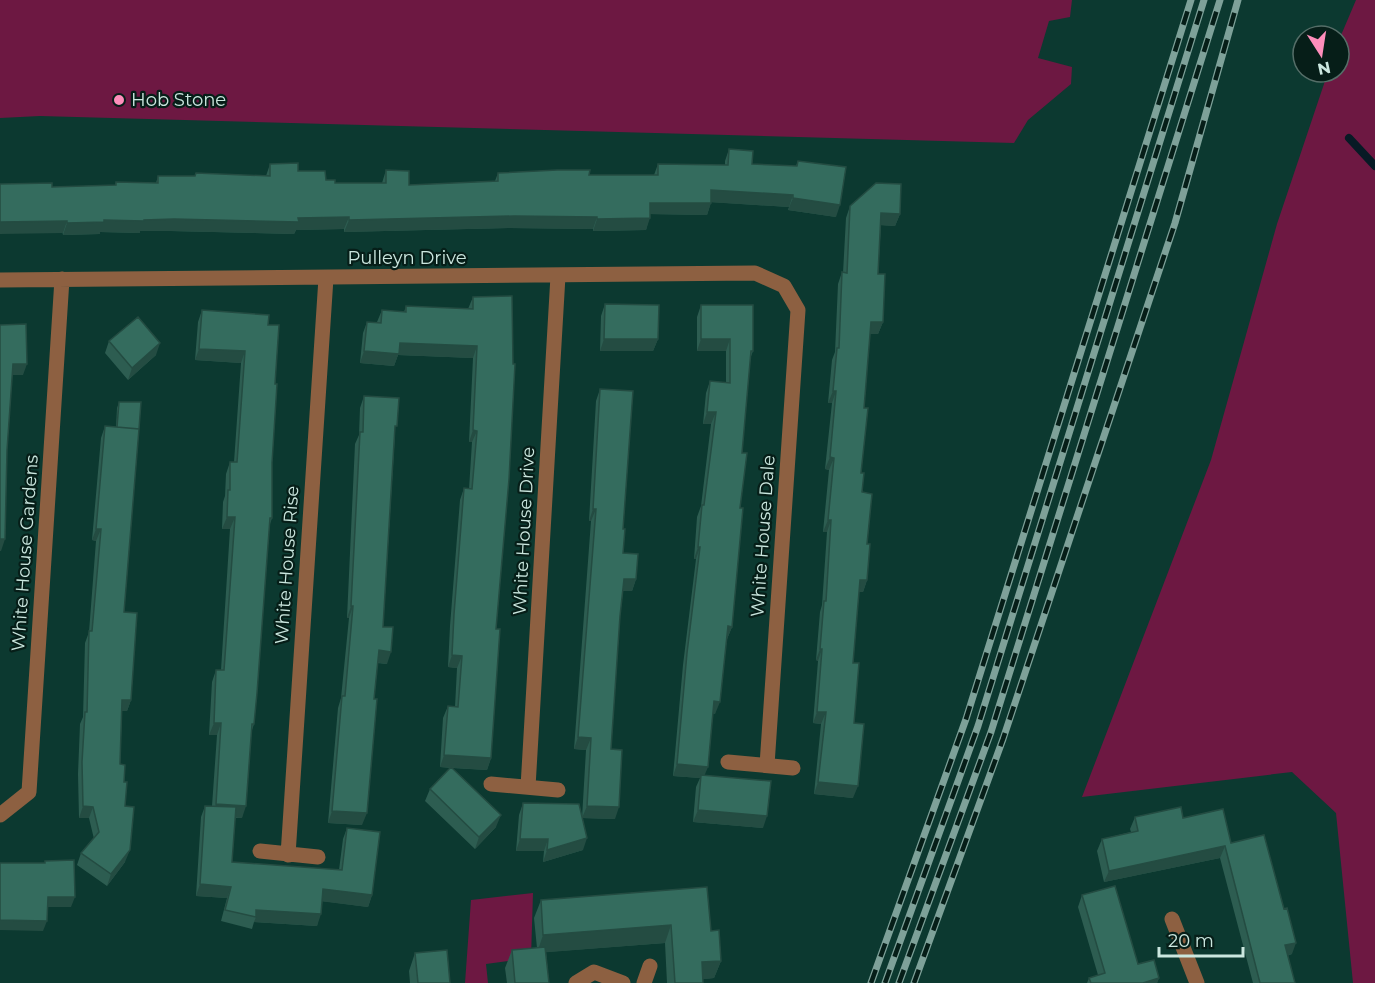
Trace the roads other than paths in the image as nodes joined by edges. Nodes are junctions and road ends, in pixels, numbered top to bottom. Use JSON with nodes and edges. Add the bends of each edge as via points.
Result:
{"nodes":[{"id":1,"x":558,"y":276,"type":"junction"},
{"id":2,"x":326,"y":278,"type":"junction"},
{"id":3,"x":62,"y":279,"type":"junction"},
{"id":4,"x":0,"y":280,"type":"edge"},
{"id":5,"x":798,"y":310,"type":"joint"},
{"id":6,"x":728,"y":762,"type":"dead end"},
{"id":7,"x":767,"y":765,"type":"junction"},
{"id":8,"x":793,"y":768,"type":"dead end"},
{"id":9,"x":491,"y":784,"type":"dead end"},
{"id":10,"x":528,"y":787,"type":"junction"},
{"id":11,"x":558,"y":790,"type":"dead end"},
{"id":12,"x":0,"y":815,"type":"edge"},
{"id":13,"x":260,"y":851,"type":"dead end"},
{"id":14,"x":288,"y":855,"type":"junction"},
{"id":15,"x":318,"y":857,"type":"dead end"},
{"id":16,"x":1172,"y":919,"type":"dead end"},
{"id":17,"x":650,"y":966,"type":"dead end"},
{"id":18,"x":576,"y":983,"type":"edge"},
{"id":19,"x":623,"y":983,"type":"edge"},
{"id":20,"x":644,"y":983,"type":"edge"},
{"id":21,"x":1197,"y":983,"type":"edge"}],
"edges":[{"from":1,"to":2,"type":"street","name":"Pulleyn Drive"},
{"from":1,"to":5,"type":"street","name":"Pulleyn Drive","via":[[755,273],[784,286]]},
{"from":1,"to":10,"type":"street","name":"White House Drive"},
{"from":2,"to":3,"type":"street","name":"Pulleyn Drive"},
{"from":2,"to":14,"type":"street","name":"White House Rise"},
{"from":3,"to":4,"type":"street","name":"Pulleyn Drive"},
{"from":3,"to":12,"type":"street","name":"White House Gardens","via":[[29,792]]},
{"from":5,"to":7,"type":"street","name":"White House Dale"},
{"from":6,"to":7,"type":"street"},
{"from":7,"to":8,"type":"street"},
{"from":9,"to":10,"type":"street"},
{"from":10,"to":11,"type":"street"},
{"from":13,"to":14,"type":"street"},
{"from":14,"to":15,"type":"street"},
{"from":16,"to":21,"type":"street"},
{"from":17,"to":20,"type":"street"},
{"from":18,"to":19,"type":"street","via":[[594,972]]}]}
